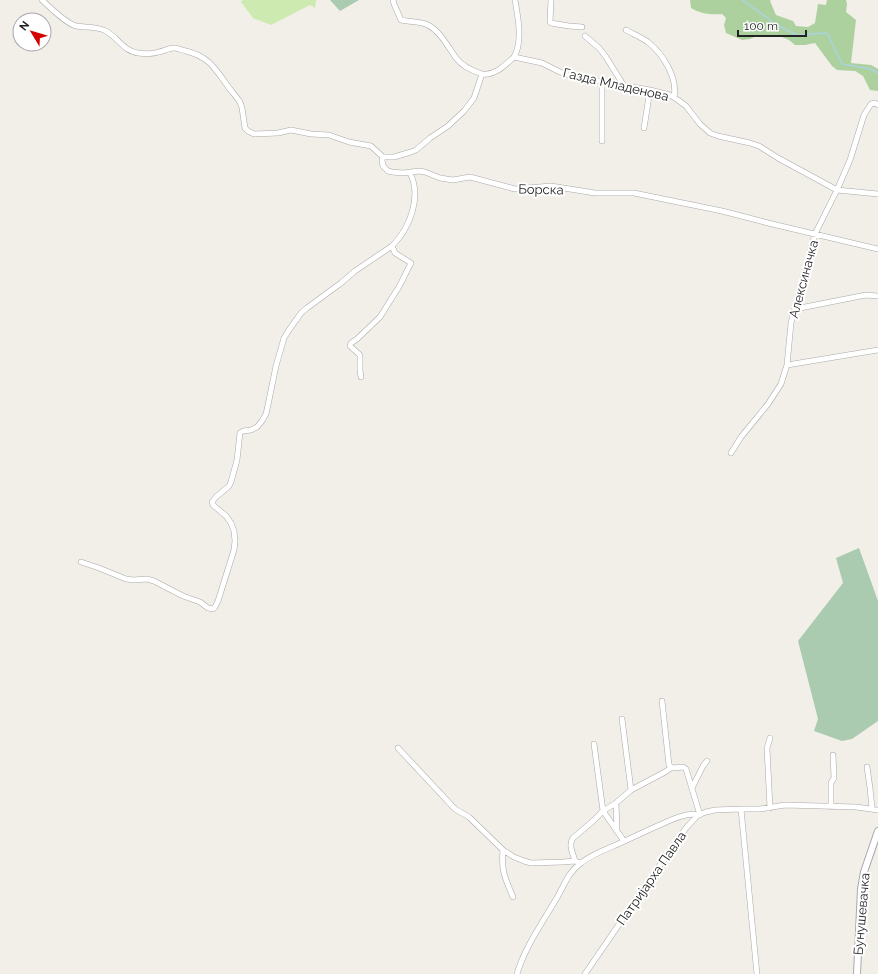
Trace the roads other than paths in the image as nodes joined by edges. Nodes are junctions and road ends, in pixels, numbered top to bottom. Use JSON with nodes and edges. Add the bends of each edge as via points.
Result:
{"nodes":[{"id":1,"x":393,"y":0,"type":"edge"},
{"id":2,"x":515,"y":0,"type":"edge"},
{"id":3,"x":551,"y":0,"type":"edge"},
{"id":4,"x":44,"y":2,"type":"edge"},
{"id":5,"x":582,"y":27,"type":"dead end"},
{"id":6,"x":626,"y":30,"type":"dead end"},
{"id":7,"x":585,"y":36,"type":"dead end"},
{"id":8,"x":514,"y":57,"type":"junction"},
{"id":9,"x":482,"y":74,"type":"junction"},
{"id":10,"x":602,"y":82,"type":"junction"},
{"id":11,"x":624,"y":86,"type":"junction"},
{"id":12,"x":650,"y":90,"type":"junction"},
{"id":13,"x":674,"y":97,"type":"junction"},
{"id":14,"x":877,"y":104,"type":"edge"},
{"id":15,"x":644,"y":128,"type":"dead end"},
{"id":16,"x":602,"y":142,"type":"dead end"},
{"id":17,"x":383,"y":157,"type":"junction"},
{"id":18,"x":410,"y":173,"type":"junction"},
{"id":19,"x":837,"y":190,"type":"junction"},
{"id":20,"x":878,"y":194,"type":"edge"},
{"id":21,"x":815,"y":234,"type":"junction"},
{"id":22,"x":392,"y":246,"type":"junction"},
{"id":23,"x":878,"y":249,"type":"edge"},
{"id":24,"x":878,"y":296,"type":"edge"},
{"id":25,"x":795,"y":309,"type":"junction"},
{"id":26,"x":878,"y":350,"type":"edge"},
{"id":27,"x":787,"y":365,"type":"junction"},
{"id":28,"x":361,"y":377,"type":"dead end"},
{"id":29,"x":731,"y":453,"type":"dead end"},
{"id":30,"x":81,"y":562,"type":"dead end"},
{"id":31,"x":662,"y":701,"type":"dead end"},
{"id":32,"x":622,"y":719,"type":"dead end"},
{"id":33,"x":770,"y":738,"type":"dead end"},
{"id":34,"x":594,"y":744,"type":"dead end"},
{"id":35,"x":398,"y":748,"type":"dead end"},
{"id":36,"x":833,"y":755,"type":"dead end"},
{"id":37,"x":707,"y":761,"type":"dead end"},
{"id":38,"x":867,"y":767,"type":"dead end"},
{"id":39,"x":671,"y":768,"type":"junction"},
{"id":40,"x":692,"y":788,"type":"junction"},
{"id":41,"x":631,"y":790,"type":"junction"},
{"id":42,"x":616,"y":803,"type":"junction"},
{"id":43,"x":831,"y":806,"type":"junction"},
{"id":44,"x":740,"y":808,"type":"junction"},
{"id":45,"x":770,"y":808,"type":"junction"},
{"id":46,"x":872,"y":808,"type":"junction"},
{"id":47,"x":878,"y":810,"type":"edge"},
{"id":48,"x":603,"y":811,"type":"junction"},
{"id":49,"x":699,"y":815,"type":"junction"},
{"id":50,"x":617,"y":831,"type":"junction"},
{"id":51,"x":878,"y":831,"type":"edge"},
{"id":52,"x":624,"y":841,"type":"junction"},
{"id":53,"x":503,"y":852,"type":"junction"},
{"id":54,"x":575,"y":861,"type":"junction"},
{"id":55,"x":563,"y":862,"type":"junction"},
{"id":56,"x":581,"y":863,"type":"junction"},
{"id":57,"x":572,"y":871,"type":"junction"},
{"id":58,"x":514,"y":897,"type":"dead end"},
{"id":59,"x":517,"y":974,"type":"edge"},
{"id":60,"x":586,"y":974,"type":"edge"},
{"id":61,"x":757,"y":974,"type":"edge"},
{"id":62,"x":857,"y":974,"type":"edge"}],
"edges":[{"from":1,"to":9,"type":"street","via":[[401,20],[429,26],[451,48],[456,58]]},
{"from":2,"to":8,"type":"street","via":[[519,44]]},
{"from":3,"to":5,"type":"street","via":[[551,23]]},
{"from":4,"to":17,"type":"street","via":[[71,24],[104,30],[133,52],[149,53],[173,48],[203,58],[211,64],[240,102],[245,128],[254,134],[278,134],[290,130],[329,135],[371,146]]},
{"from":6,"to":13,"type":"street","via":[[648,43],[660,54],[670,70]]},
{"from":7,"to":11,"type":"street","via":[[599,48]]},
{"from":8,"to":9,"type":"street","via":[[494,73]]},
{"from":8,"to":10,"type":"street","name":"Газда Младенова","via":[[542,63],[575,77]]},
{"from":9,"to":17,"type":"street","via":[[474,98],[448,126],[416,150],[394,157]]},
{"from":10,"to":11,"type":"street","name":"Газда Младенова"},
{"from":10,"to":16,"type":"street"},
{"from":11,"to":12,"type":"street","name":"Газда Младенова"},
{"from":12,"to":13,"type":"street","name":"Газда Младенова"},
{"from":12,"to":15,"type":"street"},
{"from":13,"to":19,"type":"street","name":"Газда Младенова","via":[[686,106],[710,133],[759,146]]},
{"from":14,"to":19,"type":"street","name":"Алексиначка","via":[[871,104],[864,115],[850,160]]},
{"from":17,"to":18,"type":"street","name":"Борска","via":[[383,166],[388,171]]},
{"from":18,"to":21,"type":"street","name":"Борска","via":[[425,172],[453,180],[470,177],[515,189],[551,186],[595,193],[634,193]]},
{"from":18,"to":22,"type":"street","via":[[414,190],[412,213],[404,232]]},
{"from":19,"to":20,"type":"street"},
{"from":19,"to":21,"type":"street","name":"Алексиначка"},
{"from":21,"to":23,"type":"street","name":"Борска"},
{"from":21,"to":25,"type":"street","name":"Алексиначка"},
{"from":22,"to":28,"type":"street","via":[[395,253],[411,263],[380,317],[351,343],[350,346],[361,358]]},
{"from":22,"to":30,"type":"street","via":[[301,313],[284,338],[264,418],[257,427],[240,433],[231,482],[212,502],[231,523],[235,541],[214,609],[211,610],[200,602],[154,581],[126,580]]},
{"from":24,"to":25,"type":"street","via":[[866,294]]},
{"from":25,"to":27,"type":"street","name":"Алексиначка"},
{"from":26,"to":27,"type":"street"},
{"from":27,"to":29,"type":"street","name":"Алексиначка","via":[[778,390]]},
{"from":31,"to":39,"type":"street"},
{"from":32,"to":41,"type":"street"},
{"from":33,"to":45,"type":"street","via":[[767,748]]},
{"from":34,"to":48,"type":"street"},
{"from":35,"to":53,"type":"street","via":[[455,809],[469,818]]},
{"from":36,"to":43,"type":"street"},
{"from":37,"to":40,"type":"street"},
{"from":38,"to":46,"type":"street"},
{"from":39,"to":40,"type":"street","via":[[684,767]]},
{"from":39,"to":41,"type":"street"},
{"from":40,"to":49,"type":"street"},
{"from":41,"to":42,"type":"street"},
{"from":42,"to":48,"type":"street"},
{"from":42,"to":50,"type":"street"},
{"from":43,"to":45,"type":"street","via":[[785,805]]},
{"from":43,"to":46,"type":"street"},
{"from":44,"to":45,"type":"street"},
{"from":44,"to":49,"type":"street","via":[[715,810]]},
{"from":44,"to":61,"type":"street"},
{"from":46,"to":47,"type":"street"},
{"from":48,"to":50,"type":"street"},
{"from":48,"to":54,"type":"street","via":[[571,840]]},
{"from":49,"to":52,"type":"street","via":[[679,817]]},
{"from":49,"to":60,"type":"street","name":"Патријарха Павла","via":[[686,828],[646,884]]},
{"from":50,"to":52,"type":"street"},
{"from":51,"to":62,"type":"street","name":"Бунушевачка","via":[[861,889]]},
{"from":52,"to":56,"type":"street"},
{"from":53,"to":55,"type":"street","via":[[531,863]]},
{"from":53,"to":58,"type":"street","via":[[502,868]]},
{"from":54,"to":55,"type":"street"},
{"from":54,"to":56,"type":"street"},
{"from":55,"to":57,"type":"street"},
{"from":56,"to":57,"type":"street"},
{"from":57,"to":59,"type":"street","via":[[536,930]]}]}
